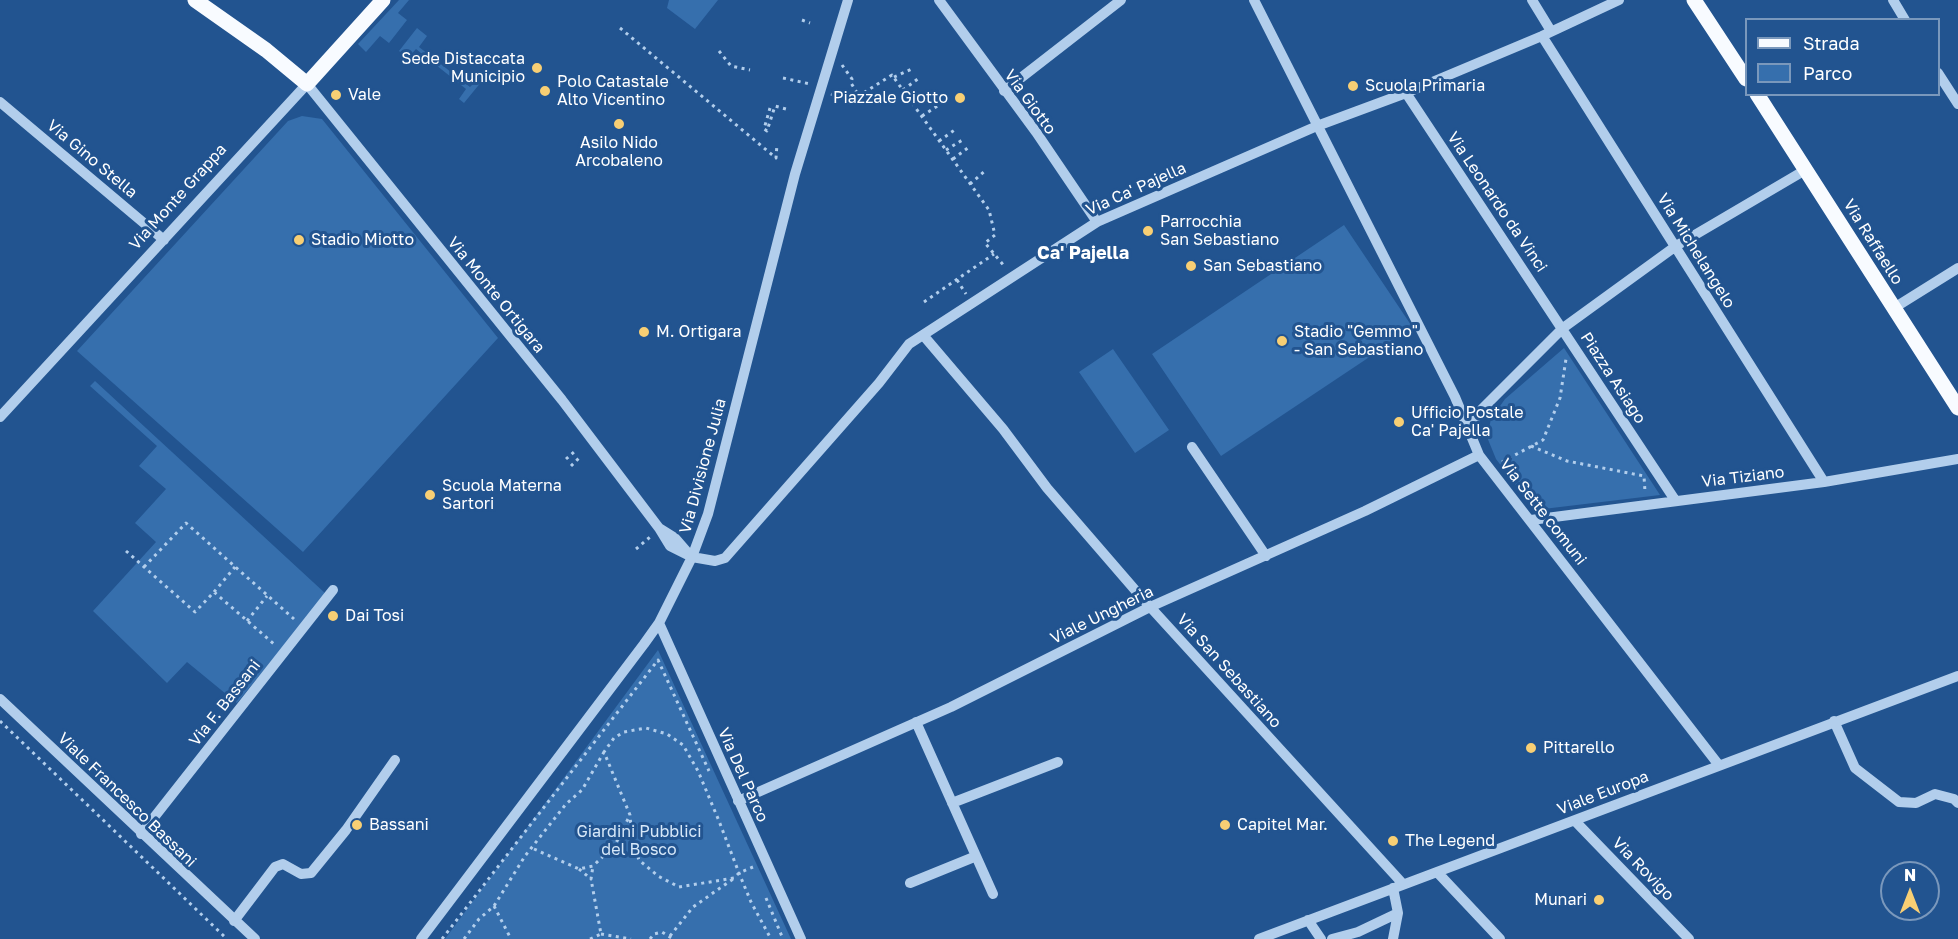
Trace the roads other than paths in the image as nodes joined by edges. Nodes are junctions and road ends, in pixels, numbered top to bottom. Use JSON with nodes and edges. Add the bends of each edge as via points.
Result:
{"nodes":[{"id":1,"x":195,"y":0,"type":"edge"},
{"id":2,"x":383,"y":0,"type":"edge"},
{"id":3,"x":848,"y":0,"type":"edge"},
{"id":4,"x":939,"y":0,"type":"edge"},
{"id":5,"x":1121,"y":0,"type":"edge"},
{"id":6,"x":1254,"y":0,"type":"edge"},
{"id":7,"x":1532,"y":0,"type":"edge"},
{"id":8,"x":1619,"y":0,"type":"edge"},
{"id":9,"x":1694,"y":0,"type":"edge"},
{"id":10,"x":1893,"y":0,"type":"edge"},
{"id":11,"x":1904,"y":18,"type":"edge"},
{"id":12,"x":1546,"y":34,"type":"junction"},
{"id":13,"x":1940,"y":76,"type":"edge"},
{"id":14,"x":1745,"y":77,"type":"edge"},
{"id":15,"x":307,"y":84,"type":"junction"},
{"id":16,"x":1004,"y":91,"type":"junction"},
{"id":17,"x":1406,"y":93,"type":"junction"},
{"id":18,"x":1758,"y":96,"type":"edge"},
{"id":19,"x":0,"y":102,"type":"edge"},
{"id":20,"x":1958,"y":104,"type":"edge"},
{"id":21,"x":1317,"y":126,"type":"junction"},
{"id":22,"x":1807,"y":169,"type":"junction"},
{"id":23,"x":1097,"y":222,"type":"junction"},
{"id":24,"x":164,"y":240,"type":"junction"},
{"id":25,"x":1676,"y":246,"type":"junction"},
{"id":26,"x":1958,"y":268,"type":"edge"},
{"id":27,"x":1894,"y":308,"type":"junction"},
{"id":28,"x":1563,"y":328,"type":"junction"},
{"id":29,"x":923,"y":335,"type":"junction"},
{"id":30,"x":1958,"y":408,"type":"edge"},
{"id":31,"x":0,"y":417,"type":"edge"},
{"id":32,"x":1469,"y":429,"type":"junction"},
{"id":33,"x":1192,"y":447,"type":"dead end"},
{"id":34,"x":1479,"y":455,"type":"junction"},
{"id":35,"x":1958,"y":459,"type":"edge"},
{"id":36,"x":1824,"y":482,"type":"junction"},
{"id":37,"x":1675,"y":500,"type":"junction"},
{"id":38,"x":1531,"y":520,"type":"junction"},
{"id":39,"x":1266,"y":556,"type":"junction"},
{"id":40,"x":692,"y":558,"type":"junction"},
{"id":41,"x":333,"y":590,"type":"dead end"},
{"id":42,"x":1150,"y":607,"type":"junction"},
{"id":43,"x":659,"y":623,"type":"junction"},
{"id":44,"x":1958,"y":676,"type":"edge"},
{"id":45,"x":0,"y":699,"type":"edge"},
{"id":46,"x":1834,"y":721,"type":"junction"},
{"id":47,"x":916,"y":722,"type":"junction"},
{"id":48,"x":395,"y":760,"type":"dead end"},
{"id":49,"x":1058,"y":762,"type":"dead end"},
{"id":50,"x":1718,"y":764,"type":"junction"},
{"id":51,"x":738,"y":801,"type":"junction"},
{"id":52,"x":952,"y":803,"type":"junction"},
{"id":53,"x":1958,"y":804,"type":"edge"},
{"id":54,"x":1575,"y":821,"type":"junction"},
{"id":55,"x":141,"y":834,"type":"junction"},
{"id":56,"x":974,"y":857,"type":"junction"},
{"id":57,"x":1437,"y":872,"type":"junction"},
{"id":58,"x":910,"y":883,"type":"dead end"},
{"id":59,"x":1398,"y":886,"type":"junction"},
{"id":60,"x":993,"y":894,"type":"dead end"},
{"id":61,"x":1398,"y":914,"type":"junction"},
{"id":62,"x":1308,"y":920,"type":"junction"},
{"id":63,"x":234,"y":921,"type":"junction"},
{"id":64,"x":255,"y":939,"type":"edge"},
{"id":65,"x":421,"y":939,"type":"edge"},
{"id":66,"x":801,"y":939,"type":"edge"},
{"id":67,"x":1259,"y":939,"type":"edge"},
{"id":68,"x":1321,"y":939,"type":"edge"},
{"id":69,"x":1332,"y":939,"type":"edge"},
{"id":70,"x":1393,"y":939,"type":"edge"},
{"id":71,"x":1500,"y":939,"type":"edge"},
{"id":72,"x":1689,"y":939,"type":"edge"}],
"edges":[{"from":1,"to":15,"type":"main road"},
{"from":2,"to":15,"type":"main road","name":"Via Monte Grappa"},
{"from":3,"to":40,"type":"street","name":"Via Divisione Julia","via":[[817,88],[708,514]]},
{"from":4,"to":16,"type":"street","name":"Via Giotto"},
{"from":5,"to":16,"type":"street"},
{"from":6,"to":21,"type":"street","name":"Via Sette comuni"},
{"from":7,"to":12,"type":"street","name":"Via Michelangelo"},
{"from":8,"to":12,"type":"street","name":"Via Ca' Pajella"},
{"from":9,"to":14,"type":"main road"},
{"from":10,"to":11,"type":"street"},
{"from":12,"to":17,"type":"street","name":"Via Ca' Pajella"},
{"from":12,"to":25,"type":"street","name":"Via Michelangelo"},
{"from":13,"to":20,"type":"street"},
{"from":15,"to":24,"type":"street","name":"Via Monte Grappa"},
{"from":15,"to":40,"type":"street","name":"Via Monte Ortigara","via":[[576,419],[656,531],[670,546]]},
{"from":16,"to":23,"type":"street","name":"Via Giotto"},
{"from":17,"to":21,"type":"street","name":"Via Ca' Pajella"},
{"from":17,"to":28,"type":"street","name":"Via Leonardo da Vinci"},
{"from":18,"to":22,"type":"main road","name":"Via Raffaello"},
{"from":19,"to":24,"type":"street","name":"Via Gino Stella"},
{"from":21,"to":23,"type":"street","name":"Via Ca' Pajella"},
{"from":21,"to":32,"type":"street","name":"Via Sette comuni"},
{"from":22,"to":25,"type":"street"},
{"from":22,"to":27,"type":"main road","name":"Via Raffaello"},
{"from":23,"to":29,"type":"street","name":"Via Ca' Pajella"},
{"from":24,"to":31,"type":"street","name":"Via Monte Grappa"},
{"from":25,"to":28,"type":"street"},
{"from":25,"to":36,"type":"street","name":"Via Michelangelo"},
{"from":26,"to":27,"type":"street"},
{"from":27,"to":30,"type":"main road","name":"Via Raffaello"},
{"from":28,"to":32,"type":"street","name":"Piazza Asiago","via":[[1481,410]]},
{"from":28,"to":37,"type":"street","name":"Piazza Asiago"},
{"from":29,"to":40,"type":"street","name":"Via Ca' Pajella","via":[[909,344],[725,558]]},
{"from":29,"to":42,"type":"street","name":"Via San Sebastiano"},
{"from":32,"to":34,"type":"street","name":"Via Sette comuni"},
{"from":33,"to":39,"type":"street"},
{"from":34,"to":38,"type":"street","name":"Via Sette comuni"},
{"from":34,"to":39,"type":"street","name":"Viale Ungheria"},
{"from":35,"to":36,"type":"street","name":"Via Tiziano"},
{"from":36,"to":37,"type":"street","name":"Via Tiziano"},
{"from":37,"to":38,"type":"street","name":"Via Tiziano"},
{"from":38,"to":50,"type":"street","name":"Via Sette comuni"},
{"from":39,"to":42,"type":"street","name":"Viale Ungheria"},
{"from":40,"to":43,"type":"street","name":"Via Divisione Julia"},
{"from":41,"to":55,"type":"street","name":"Via F. Bassani"},
{"from":42,"to":47,"type":"street","name":"Viale Ungheria"},
{"from":42,"to":59,"type":"street","name":"Via San Sebastiano"},
{"from":43,"to":51,"type":"street","name":"Via Del Parco"},
{"from":43,"to":65,"type":"street","name":"Via Divisione Julia"},
{"from":44,"to":46,"type":"street","name":"Viale Europa"},
{"from":45,"to":55,"type":"street","name":"Viale Francesco Bassani"},
{"from":46,"to":50,"type":"street","name":"Viale Europa"},
{"from":46,"to":53,"type":"street","via":[[1855,768],[1899,802],[1916,803],[1935,794]]},
{"from":47,"to":51,"type":"street","name":"Viale Ungheria"},
{"from":47,"to":52,"type":"street"},
{"from":48,"to":63,"type":"street","via":[[310,873],[301,874],[283,864],[275,867]]},
{"from":49,"to":52,"type":"street"},
{"from":50,"to":54,"type":"street","name":"Viale Europa"},
{"from":51,"to":66,"type":"street","name":"Via Del Parco"},
{"from":52,"to":56,"type":"street"},
{"from":54,"to":57,"type":"street","name":"Viale Europa"},
{"from":54,"to":72,"type":"street","name":"Via Rovigo"},
{"from":55,"to":63,"type":"street","name":"Viale Francesco Bassani"},
{"from":56,"to":58,"type":"street"},
{"from":56,"to":60,"type":"street"},
{"from":57,"to":59,"type":"street","name":"Viale Europa"},
{"from":57,"to":71,"type":"street"},
{"from":59,"to":61,"type":"street"},
{"from":59,"to":62,"type":"street","name":"Viale Europa"},
{"from":61,"to":69,"type":"street"},
{"from":61,"to":70,"type":"street"},
{"from":62,"to":67,"type":"street","name":"Viale Europa"},
{"from":62,"to":68,"type":"street"},
{"from":63,"to":64,"type":"street","name":"Viale Francesco Bassani"}]}
